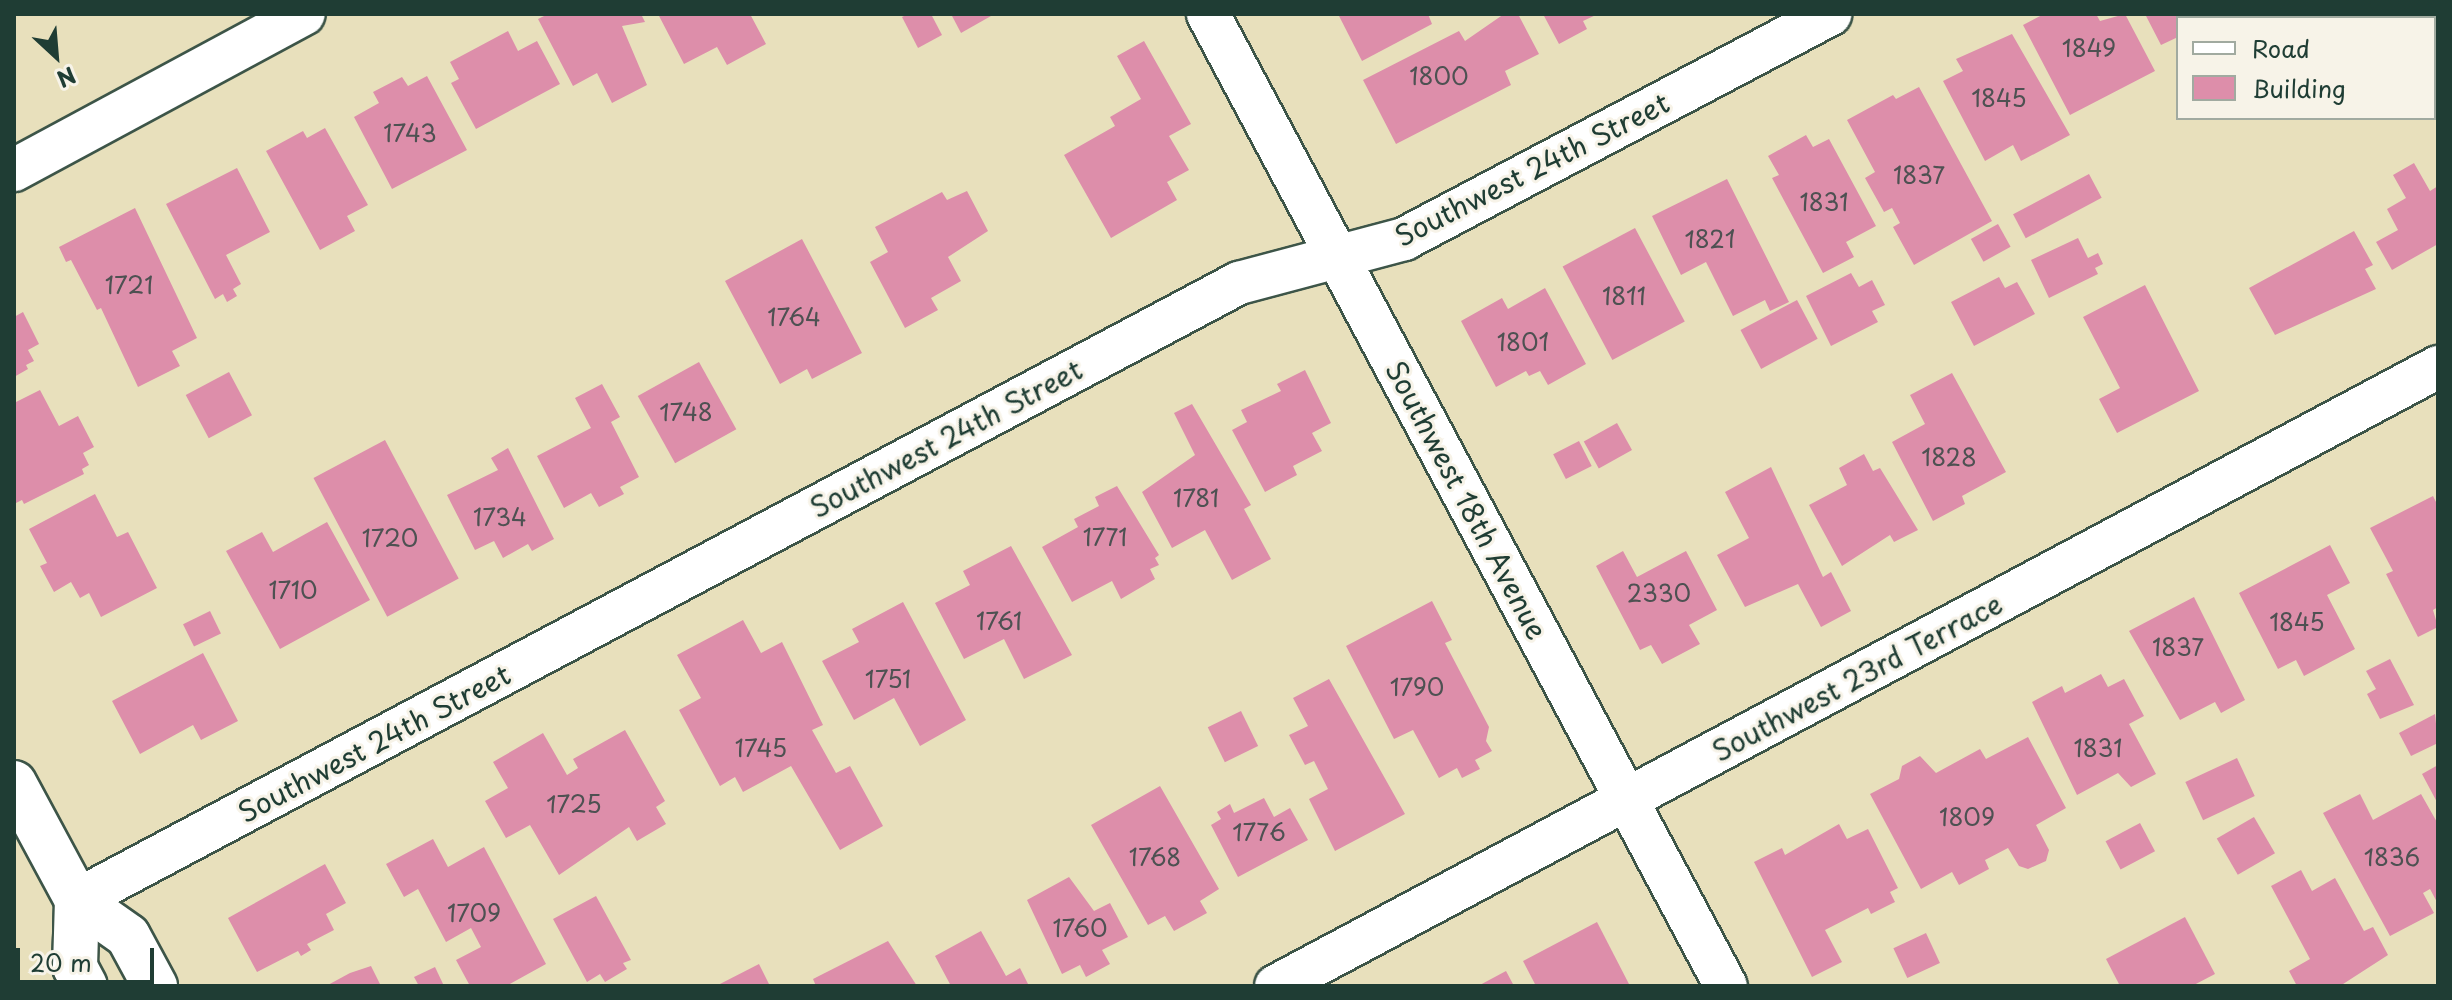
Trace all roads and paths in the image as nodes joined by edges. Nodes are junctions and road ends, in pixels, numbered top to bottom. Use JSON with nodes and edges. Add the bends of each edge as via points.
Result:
{"nodes":[{"id":1,"x":304,"y":14,"type":"edge"},
{"id":2,"x":1208,"y":14,"type":"edge"},
{"id":3,"x":1830,"y":14,"type":"edge"},
{"id":4,"x":14,"y":170,"type":"edge"},
{"id":5,"x":1338,"y":257,"type":"junction"},
{"id":6,"x":2438,"y":367,"type":"edge"},
{"id":7,"x":14,"y":783,"type":"edge"},
{"id":8,"x":1627,"y":800,"type":"junction"},
{"id":9,"x":77,"y":900,"type":"junction"},
{"id":10,"x":85,"y":986,"type":"edge"},
{"id":11,"x":155,"y":986,"type":"edge"},
{"id":12,"x":1276,"y":986,"type":"edge"},
{"id":13,"x":1726,"y":986,"type":"edge"}],
"edges":[{"from":1,"to":4,"type":"street"},
{"from":2,"to":5,"type":"street","name":"Southwest 18th Avenue"},
{"from":3,"to":5,"type":"street","name":"Southwest 24th Street","via":[[1404,239]]},
{"from":5,"to":8,"type":"street","name":"Southwest 18th Avenue"},
{"from":5,"to":9,"type":"street","name":"Southwest 24th Street","via":[[1239,283]]},
{"from":6,"to":8,"type":"street","name":"Southwest 23rd Terrace"},
{"from":7,"to":9,"type":"main road"},
{"from":8,"to":12,"type":"street","name":"Southwest 23rd Terrace"},
{"from":8,"to":13,"type":"street","name":"Southwest 18th Avenue"},
{"from":9,"to":10,"type":"main road","via":[[75,967]]},
{"from":9,"to":11,"type":"main road","via":[[128,936]]}]}
